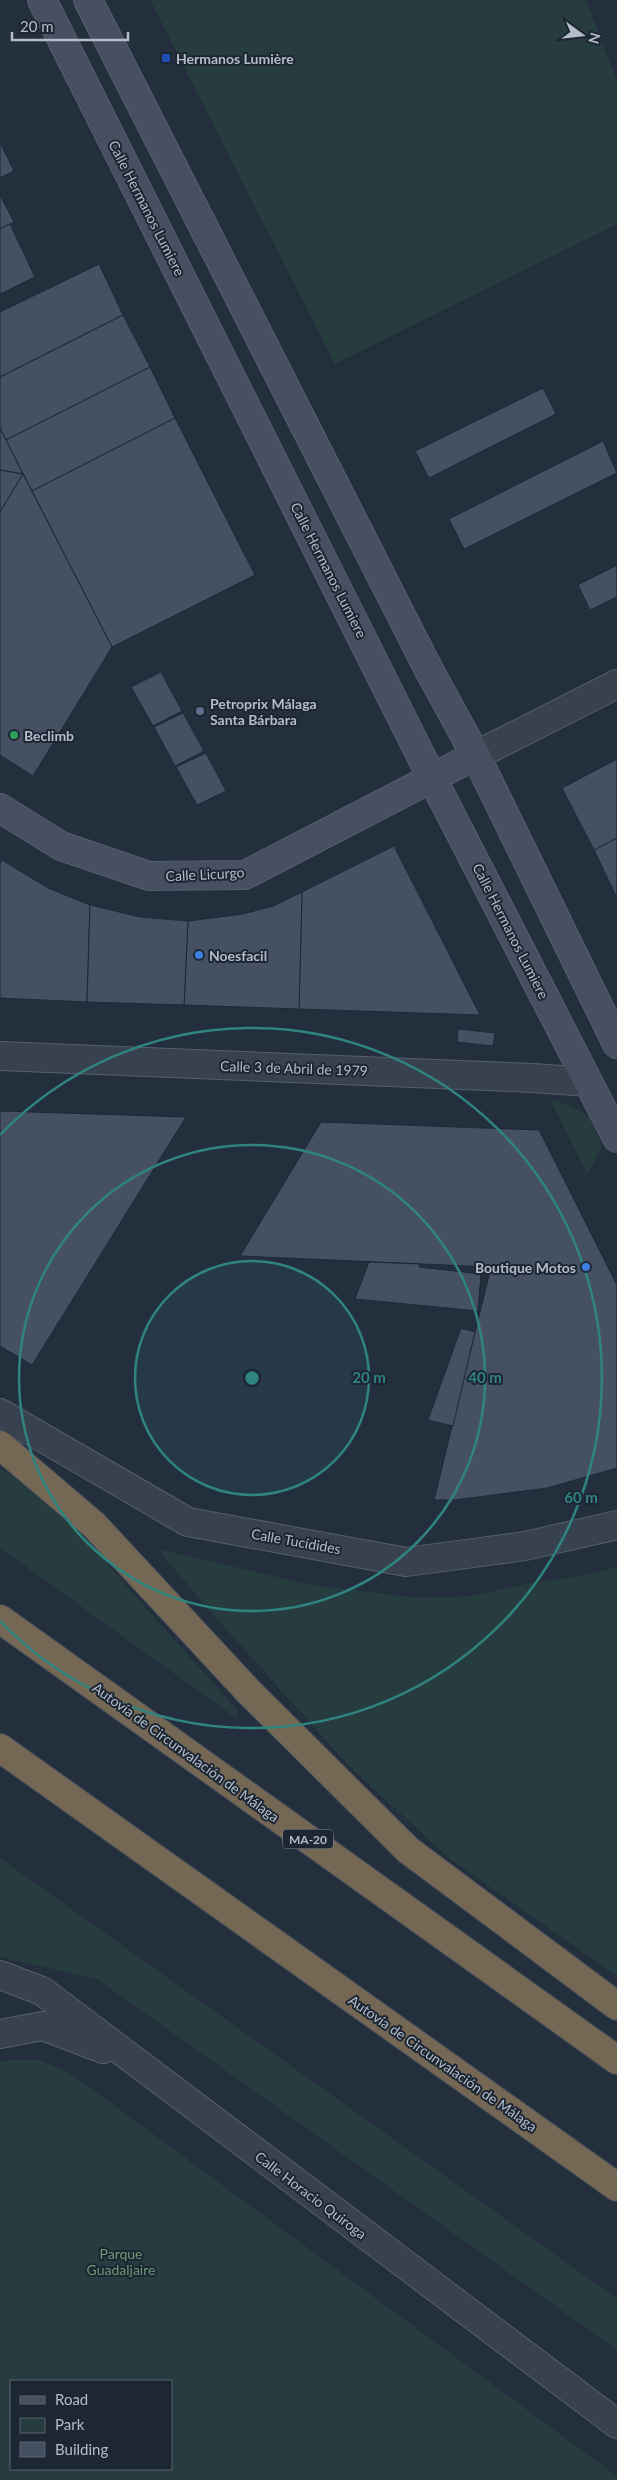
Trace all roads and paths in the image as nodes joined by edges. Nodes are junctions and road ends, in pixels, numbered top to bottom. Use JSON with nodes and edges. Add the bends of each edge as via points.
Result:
{"nodes":[{"id":1,"x":42,"y":0,"type":"edge"},
{"id":2,"x":88,"y":0,"type":"edge"},
{"id":3,"x":617,"y":684,"type":"edge"},
{"id":4,"x":468,"y":760,"type":"junction"},
{"id":5,"x":432,"y":778,"type":"junction"},
{"id":6,"x":0,"y":808,"type":"edge"},
{"id":7,"x":617,"y":1044,"type":"edge"},
{"id":8,"x":0,"y":1056,"type":"edge"},
{"id":9,"x":588,"y":1082,"type":"junction"},
{"id":10,"x":617,"y":1138,"type":"edge"},
{"id":11,"x":0,"y":1413,"type":"edge"},
{"id":12,"x":0,"y":1445,"type":"edge"},
{"id":13,"x":617,"y":1525,"type":"edge"},
{"id":14,"x":0,"y":1619,"type":"edge"},
{"id":15,"x":0,"y":1748,"type":"edge"},
{"id":16,"x":0,"y":1975,"type":"edge"},
{"id":17,"x":617,"y":2006,"type":"edge"},
{"id":18,"x":0,"y":2034,"type":"edge"},
{"id":19,"x":132,"y":2060,"type":"junction"},
{"id":20,"x":617,"y":2060,"type":"edge"},
{"id":21,"x":617,"y":2187,"type":"edge"},
{"id":22,"x":617,"y":2424,"type":"edge"}],
"edges":[{"from":1,"to":5,"type":"main road","name":"Calle Hermanos Lumiere"},
{"from":2,"to":4,"type":"main road","via":[[420,653]]},
{"from":3,"to":4,"type":"street"},
{"from":4,"to":5,"type":"main road","name":"Calle Licurgo"},
{"from":4,"to":7,"type":"main road"},
{"from":5,"to":6,"type":"main road","name":"Calle Licurgo","via":[[246,874],[149,876],[62,846]]},
{"from":5,"to":9,"type":"main road","name":"Calle Hermanos Lumiere"},
{"from":8,"to":9,"type":"street","name":"Calle 3 de Abril de 1979"},
{"from":9,"to":10,"type":"main road","name":"Calle Hermanos Lumiere"},
{"from":11,"to":13,"type":"street","name":"Calle Tucídides","via":[[188,1522],[406,1562],[525,1546]]},
{"from":12,"to":17,"type":"highway","via":[[94,1526],[249,1692],[408,1850]]},
{"from":14,"to":20,"type":"highway","name":"Autovía de Circunvalación de Málaga","number":"MA-20"},
{"from":15,"to":21,"type":"highway","name":"Autovía de Circunvalación de Málaga"},
{"from":16,"to":19,"type":"street","name":"Calle Horacio Quiroga","via":[[42,1991]]},
{"from":18,"to":19,"type":"street","via":[[43,2026]]},
{"from":19,"to":22,"type":"street","name":"Calle Horacio Quiroga"}]}
